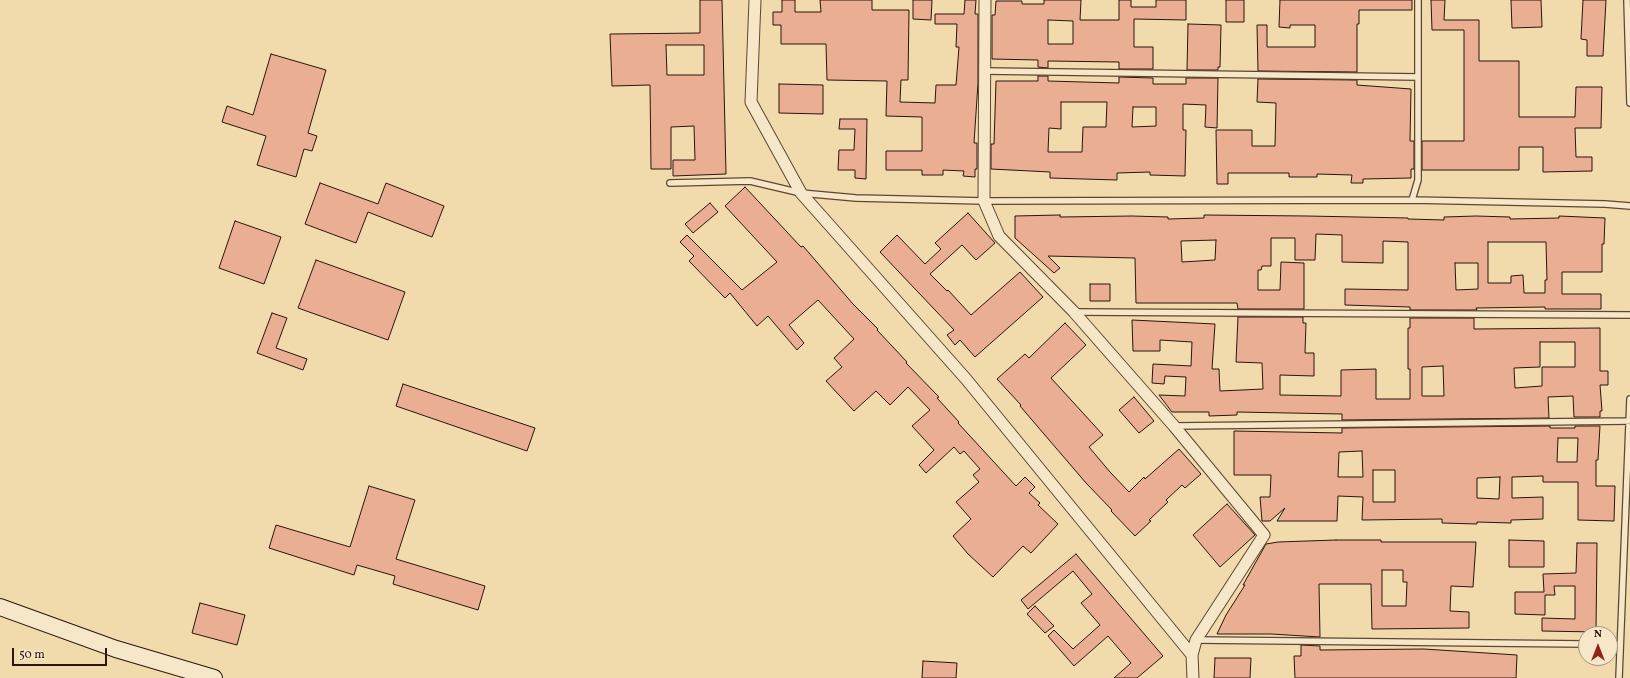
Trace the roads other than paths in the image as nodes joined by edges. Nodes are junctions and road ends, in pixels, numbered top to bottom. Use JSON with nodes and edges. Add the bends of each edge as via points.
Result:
{"nodes":[{"id":1,"x":755,"y":0,"type":"edge"},
{"id":2,"x":985,"y":0,"type":"edge"},
{"id":3,"x":1418,"y":0,"type":"edge"},
{"id":4,"x":1627,"y":0,"type":"edge"},
{"id":5,"x":984,"y":71,"type":"junction"},
{"id":6,"x":1418,"y":77,"type":"junction"},
{"id":7,"x":1630,"y":103,"type":"edge"},
{"id":8,"x":670,"y":183,"type":"dead end"},
{"id":9,"x":801,"y":193,"type":"junction"},
{"id":10,"x":1412,"y":200,"type":"junction"},
{"id":11,"x":984,"y":201,"type":"junction"},
{"id":12,"x":1630,"y":206,"type":"edge"},
{"id":13,"x":1074,"y":312,"type":"junction"},
{"id":14,"x":1630,"y":315,"type":"edge"},
{"id":15,"x":1630,"y":399,"type":"edge"},
{"id":16,"x":1630,"y":421,"type":"edge"},
{"id":17,"x":1174,"y":426,"type":"junction"},
{"id":18,"x":0,"y":607,"type":"edge"},
{"id":19,"x":1196,"y":640,"type":"junction"},
{"id":20,"x":1578,"y":644,"type":"edge"},
{"id":21,"x":1619,"y":645,"type":"joint"},
{"id":22,"x":1192,"y":655,"type":"junction"},
{"id":23,"x":214,"y":678,"type":"edge"},
{"id":24,"x":1193,"y":678,"type":"edge"},
{"id":25,"x":1619,"y":678,"type":"edge"}],
"edges":[{"from":1,"to":9,"type":"street","via":[[751,102]]},
{"from":2,"to":5,"type":"street"},
{"from":3,"to":6,"type":"lane"},
{"from":4,"to":7,"type":"lane"},
{"from":5,"to":6,"type":"lane"},
{"from":5,"to":11,"type":"street"},
{"from":6,"to":10,"type":"lane","via":[[1418,180]]},
{"from":8,"to":9,"type":"lane","via":[[750,181]]},
{"from":9,"to":11,"type":"lane","via":[[856,198]]},
{"from":9,"to":22,"type":"street","via":[[966,379]]},
{"from":10,"to":11,"type":"lane"},
{"from":10,"to":12,"type":"lane"},
{"from":11,"to":13,"type":"street","via":[[999,236]]},
{"from":13,"to":14,"type":"lane"},
{"from":13,"to":17,"type":"street"},
{"from":15,"to":16,"type":"lane"},
{"from":16,"to":17,"type":"lane"},
{"from":16,"to":21,"type":"lane"},
{"from":17,"to":19,"type":"street","via":[[1264,535]]},
{"from":18,"to":23,"type":"street","via":[[116,649]]},
{"from":19,"to":20,"type":"lane"},
{"from":19,"to":22,"type":"street"},
{"from":21,"to":25,"type":"lane"},
{"from":22,"to":24,"type":"street"}]}
